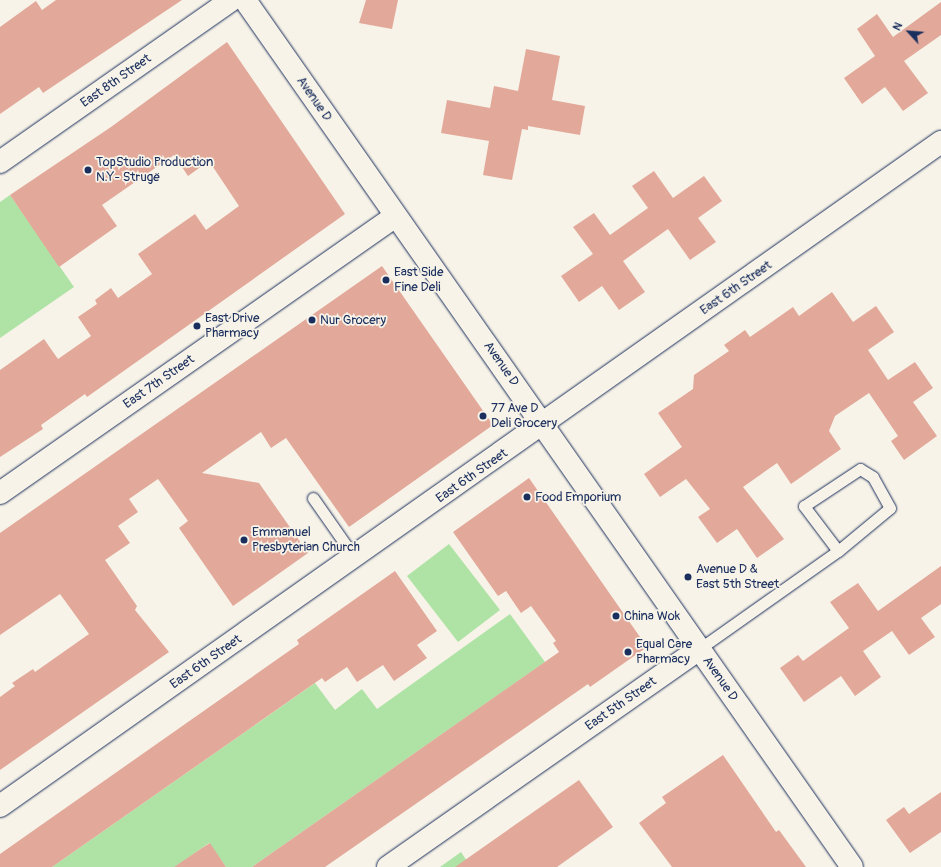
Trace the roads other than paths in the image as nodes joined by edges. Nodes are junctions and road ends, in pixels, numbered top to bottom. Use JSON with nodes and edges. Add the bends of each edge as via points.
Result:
{"nodes":[{"id":1,"x":231,"y":0,"type":"edge"},
{"id":2,"x":245,"y":0,"type":"edge"},
{"id":3,"x":941,"y":142,"type":"edge"},
{"id":4,"x":0,"y":162,"type":"edge"},
{"id":5,"x":396,"y":216,"type":"junction"},
{"id":6,"x":544,"y":425,"type":"junction"},
{"id":7,"x":0,"y":493,"type":"edge"},
{"id":8,"x":313,"y":498,"type":"dead end"},
{"id":9,"x":838,"y":551,"type":"junction"},
{"id":10,"x":355,"y":558,"type":"junction"},
{"id":11,"x":699,"y":649,"type":"junction"},
{"id":12,"x":0,"y":806,"type":"edge"},
{"id":13,"x":388,"y":867,"type":"edge"},
{"id":14,"x":852,"y":867,"type":"edge"}],
"edges":[{"from":1,"to":4,"type":"street","name":"East 8th Street"},
{"from":2,"to":5,"type":"street","name":"Avenue D"},
{"from":3,"to":6,"type":"street","name":"East 6th Street"},
{"from":5,"to":6,"type":"street","name":"Avenue D"},
{"from":5,"to":7,"type":"street","name":"East 7th Street"},
{"from":6,"to":10,"type":"street","name":"East 6th Street"},
{"from":6,"to":11,"type":"street","name":"Avenue D"},
{"from":8,"to":10,"type":"lane"},
{"from":9,"to":9,"type":"lane","name":"East 5th Street","via":[[890,508],[873,477],[860,469],[804,506]]},
{"from":9,"to":11,"type":"lane","name":"East 5th Street"},
{"from":10,"to":12,"type":"street","name":"East 6th Street"},
{"from":11,"to":13,"type":"street","name":"East 5th Street"},
{"from":11,"to":14,"type":"street","name":"Avenue D"}]}
